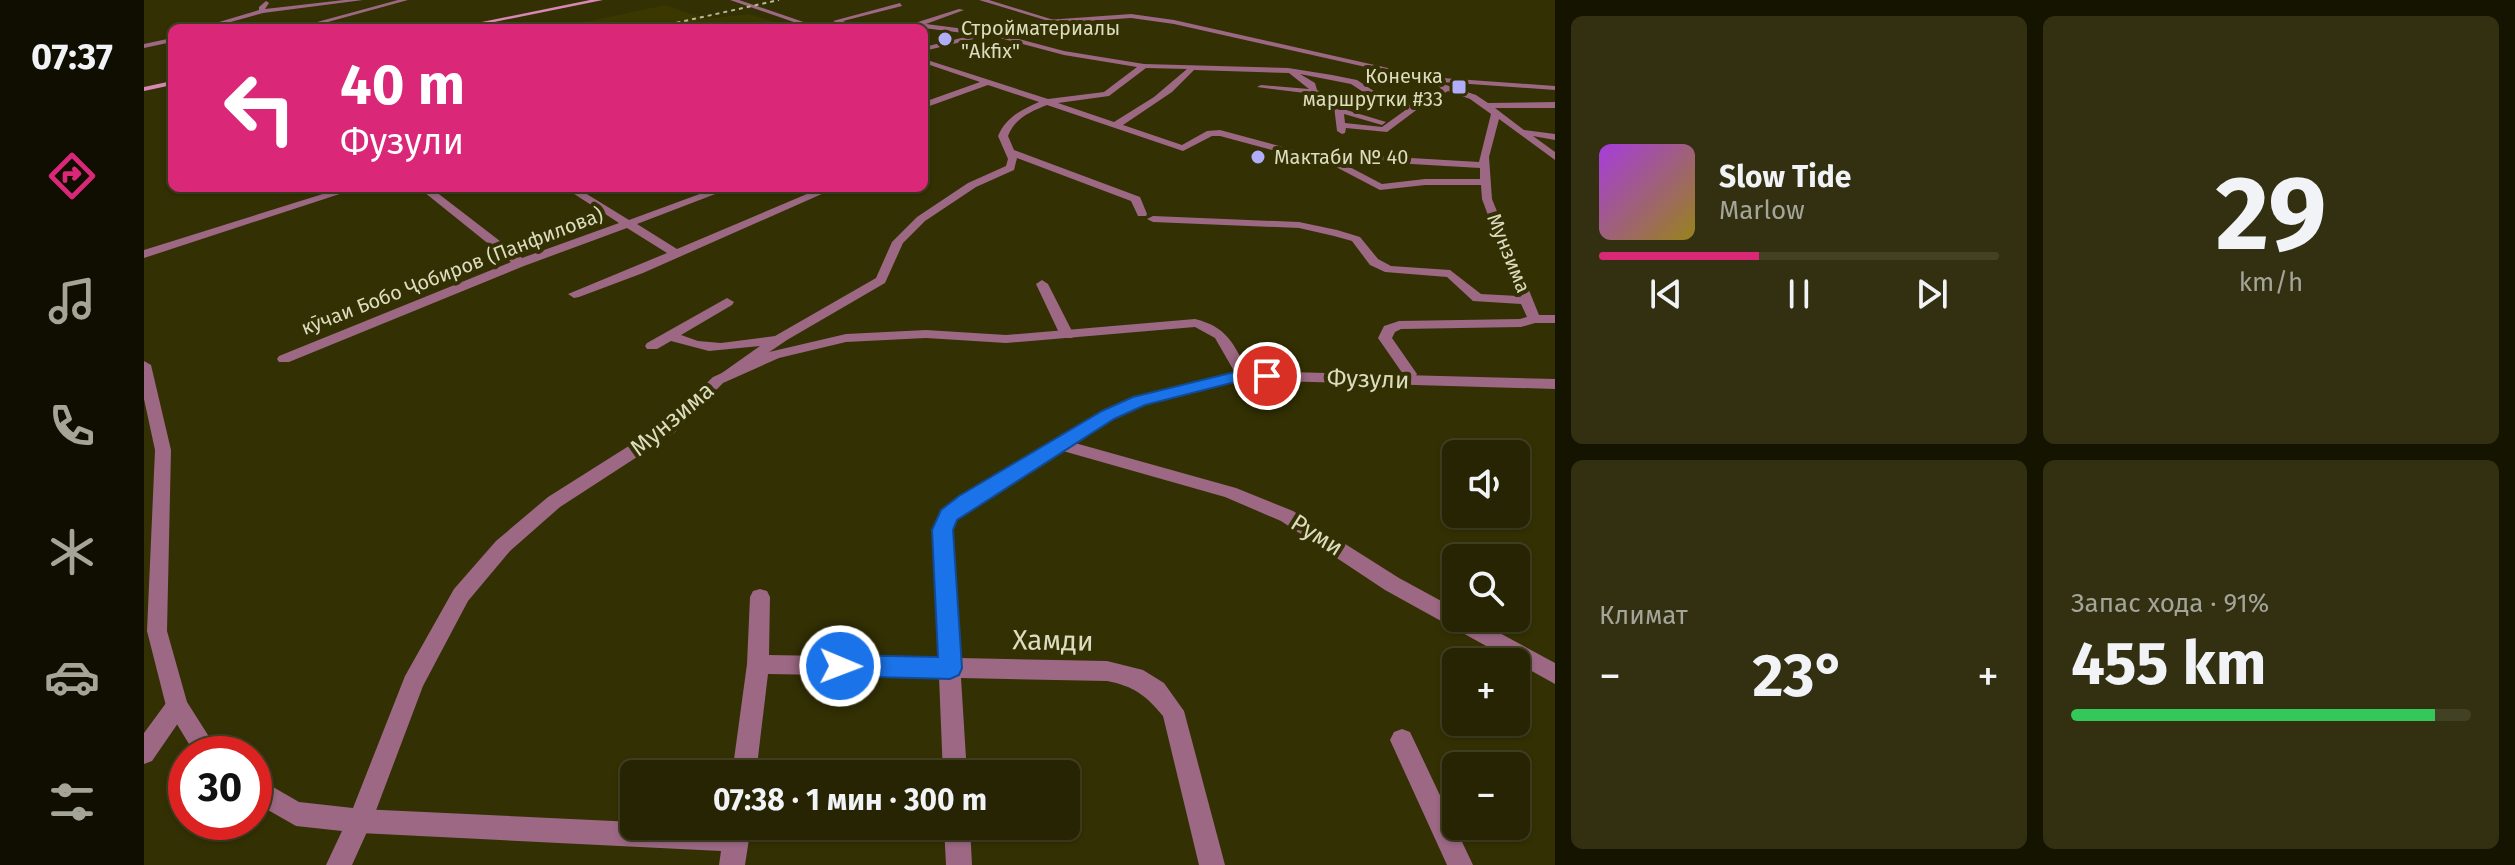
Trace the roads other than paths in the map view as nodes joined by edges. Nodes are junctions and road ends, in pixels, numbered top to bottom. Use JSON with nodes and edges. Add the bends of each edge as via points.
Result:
{"nodes":[{"id":1,"x":279,"y":0,"type":"edge"},
{"id":2,"x":360,"y":0,"type":"edge"},
{"id":3,"x":405,"y":0,"type":"edge"},
{"id":4,"x":600,"y":0,"type":"edge"},
{"id":5,"x":733,"y":0,"type":"edge"},
{"id":6,"x":982,"y":0,"type":"edge"},
{"id":7,"x":900,"y":5,"type":"dead end"},
{"id":8,"x":961,"y":10,"type":"dead end"},
{"id":9,"x":263,"y":11,"type":"junction"},
{"id":10,"x":1054,"y":21,"type":"junction"},
{"id":11,"x":216,"y":24,"type":"edge"},
{"id":12,"x":313,"y":24,"type":"edge"},
{"id":13,"x":476,"y":24,"type":"edge"},
{"id":14,"x":806,"y":24,"type":"edge"},
{"id":15,"x":844,"y":24,"type":"edge"},
{"id":16,"x":918,"y":24,"type":"edge"},
{"id":17,"x":928,"y":27,"type":"edge"},
{"id":18,"x":984,"y":34,"type":"junction"},
{"id":19,"x":168,"y":42,"type":"edge"},
{"id":20,"x":144,"y":46,"type":"edge"},
{"id":21,"x":928,"y":48,"type":"edge"},
{"id":22,"x":1096,"y":48,"type":"dead end"},
{"id":23,"x":1089,"y":57,"type":"junction"},
{"id":24,"x":928,"y":62,"type":"edge"},
{"id":25,"x":1144,"y":66,"type":"junction"},
{"id":26,"x":1193,"y":66,"type":"junction"},
{"id":27,"x":1288,"y":70,"type":"junction"},
{"id":28,"x":1428,"y":79,"type":"junction"},
{"id":29,"x":988,"y":82,"type":"junction"},
{"id":30,"x":168,"y":84,"type":"edge"},
{"id":31,"x":1479,"y":85,"type":"junction"},
{"id":32,"x":1261,"y":87,"type":"dead end"},
{"id":33,"x":1447,"y":88,"type":"junction"},
{"id":34,"x":1555,"y":88,"type":"edge"},
{"id":35,"x":144,"y":89,"type":"edge"},
{"id":36,"x":1315,"y":92,"type":"junction"},
{"id":37,"x":1473,"y":97,"type":"junction"},
{"id":38,"x":1047,"y":102,"type":"junction"},
{"id":39,"x":928,"y":104,"type":"edge"},
{"id":40,"x":1555,"y":105,"type":"edge"},
{"id":41,"x":1416,"y":106,"type":"junction"},
{"id":42,"x":1492,"y":110,"type":"junction"},
{"id":43,"x":1341,"y":111,"type":"junction"},
{"id":44,"x":1392,"y":124,"type":"junction"},
{"id":45,"x":1115,"y":125,"type":"junction"},
{"id":46,"x":1520,"y":131,"type":"junction"},
{"id":47,"x":1555,"y":137,"type":"edge"},
{"id":48,"x":1011,"y":152,"type":"junction"},
{"id":49,"x":1554,"y":155,"type":"edge"},
{"id":50,"x":1377,"y":159,"type":"dead end"},
{"id":51,"x":1398,"y":159,"type":"junction"},
{"id":52,"x":1484,"y":165,"type":"junction"},
{"id":53,"x":1425,"y":182,"type":"junction"},
{"id":54,"x":1486,"y":182,"type":"junction"},
{"id":55,"x":340,"y":192,"type":"edge"},
{"id":56,"x":429,"y":192,"type":"edge"},
{"id":57,"x":576,"y":192,"type":"edge"},
{"id":58,"x":714,"y":192,"type":"edge"},
{"id":59,"x":815,"y":192,"type":"edge"},
{"id":60,"x":626,"y":225,"type":"junction"},
{"id":61,"x":675,"y":253,"type":"junction"},
{"id":62,"x":144,"y":254,"type":"edge"},
{"id":63,"x":520,"y":263,"type":"junction"},
{"id":64,"x":1042,"y":284,"type":"dead end"},
{"id":65,"x":574,"y":294,"type":"dead end"},
{"id":66,"x":1528,"y":300,"type":"junction"},
{"id":67,"x":727,"y":302,"type":"dead end"},
{"id":68,"x":1534,"y":319,"type":"junction"},
{"id":69,"x":1555,"y":319,"type":"edge"},
{"id":70,"x":1067,"y":335,"type":"junction"},
{"id":71,"x":672,"y":336,"type":"junction"},
{"id":72,"x":782,"y":337,"type":"junction"},
{"id":73,"x":652,"y":346,"type":"dead end"},
{"id":74,"x":284,"y":359,"type":"dead end"},
{"id":75,"x":144,"y":366,"type":"edge"},
{"id":76,"x":1410,"y":374,"type":"dead end"},
{"id":77,"x":1243,"y":375,"type":"junction"},
{"id":78,"x":718,"y":380,"type":"junction"},
{"id":79,"x":1554,"y":385,"type":"edge"},
{"id":80,"x":1059,"y":444,"type":"junction"},
{"id":81,"x":760,"y":597,"type":"dead end"},
{"id":82,"x":758,"y":664,"type":"junction"},
{"id":83,"x":950,"y":668,"type":"junction"},
{"id":84,"x":1555,"y":674,"type":"edge"},
{"id":85,"x":177,"y":706,"type":"junction"},
{"id":86,"x":196,"y":736,"type":"edge"},
{"id":87,"x":1402,"y":740,"type":"dead end"},
{"id":88,"x":144,"y":753,"type":"edge"},
{"id":89,"x":746,"y":760,"type":"edge"},
{"id":90,"x":954,"y":760,"type":"edge"},
{"id":91,"x":272,"y":799,"type":"edge"},
{"id":92,"x":360,"y":821,"type":"junction"},
{"id":93,"x":620,"y":829,"type":"edge"},
{"id":94,"x":736,"y":840,"type":"edge"},
{"id":95,"x":958,"y":840,"type":"edge"},
{"id":96,"x":339,"y":865,"type":"edge"},
{"id":97,"x":732,"y":865,"type":"edge"},
{"id":98,"x":959,"y":865,"type":"edge"},
{"id":99,"x":1212,"y":865,"type":"edge"},
{"id":100,"x":1460,"y":865,"type":"edge"}],
"edges":[{"from":1,"to":9,"type":"street","via":[[265,4]]},
{"from":2,"to":9,"type":"street"},
{"from":3,"to":12,"type":"street"},
{"from":4,"to":13,"type":"main road"},
{"from":5,"to":14,"type":"street"},
{"from":6,"to":10,"type":"street"},
{"from":7,"to":15,"type":"street","via":[[836,21]]},
{"from":8,"to":16,"type":"street"},
{"from":9,"to":11,"type":"street"},
{"from":10,"to":18,"type":"street"},
{"from":10,"to":28,"type":"street","via":[[1152,18]]},
{"from":17,"to":18,"type":"street"},
{"from":18,"to":21,"type":"street"},
{"from":18,"to":23,"type":"street"},
{"from":19,"to":20,"type":"street"},
{"from":22,"to":23,"type":"street"},
{"from":23,"to":25,"type":"street"},
{"from":24,"to":29,"type":"street"},
{"from":25,"to":26,"type":"street"},
{"from":25,"to":38,"type":"street","via":[[1106,94]]},
{"from":26,"to":27,"type":"street"},
{"from":26,"to":45,"type":"street","via":[[1185,79]]},
{"from":27,"to":36,"type":"street"},
{"from":27,"to":41,"type":"street","via":[[1354,82],[1383,101]]},
{"from":28,"to":31,"type":"street"},
{"from":28,"to":33,"type":"street"},
{"from":29,"to":38,"type":"street"},
{"from":29,"to":39,"type":"street"},
{"from":30,"to":35,"type":"main road"},
{"from":31,"to":34,"type":"street"},
{"from":31,"to":37,"type":"street"},
{"from":32,"to":36,"type":"street"},
{"from":33,"to":37,"type":"street"},
{"from":33,"to":41,"type":"street"},
{"from":36,"to":43,"type":"street"},
{"from":37,"to":42,"type":"street"},
{"from":38,"to":45,"type":"street"},
{"from":38,"to":48,"type":"street","via":[[1006,126],[1003,136]]},
{"from":40,"to":42,"type":"street"},
{"from":41,"to":44,"type":"street"},
{"from":42,"to":46,"type":"street"},
{"from":42,"to":52,"type":"street","name":"Мунзима"},
{"from":43,"to":44,"type":"street"},
{"from":43,"to":44,"type":"street","via":[[1342,128],[1381,130]]},
{"from":45,"to":53,"type":"street","via":[[1183,148],[1220,133],[1339,165],[1384,187]]},
{"from":46,"to":47,"type":"street"},
{"from":46,"to":49,"type":"street"},
{"from":48,"to":66,"type":"street","via":[[1136,199],[1148,216],[1299,225],[1337,233],[1356,239],[1374,262],[1389,269],[1450,274],[1478,298]]},
{"from":48,"to":72,"type":"street","via":[[1010,168],[972,185],[921,219],[898,242],[881,280]]},
{"from":50,"to":51,"type":"street"},
{"from":51,"to":52,"type":"street"},
{"from":51,"to":53,"type":"street"},
{"from":52,"to":54,"type":"street","name":"Мунзима"},
{"from":53,"to":54,"type":"street"},
{"from":54,"to":66,"type":"street","name":"Мунзима","via":[[1500,237]]},
{"from":55,"to":62,"type":"street"},
{"from":56,"to":63,"type":"street"},
{"from":57,"to":60,"type":"street"},
{"from":58,"to":60,"type":"street","name":"кӯчаи Бобо Ҷобиров (Панфилова)"},
{"from":59,"to":61,"type":"street"},
{"from":60,"to":61,"type":"street"},
{"from":60,"to":63,"type":"street","name":"кӯчаи Бобо Ҷобиров (Панфилова)"},
{"from":61,"to":65,"type":"street"},
{"from":63,"to":74,"type":"street","name":"кӯчаи Бобо Ҷобиров (Панфилова)"},
{"from":64,"to":70,"type":"street"},
{"from":66,"to":68,"type":"street","name":"Мунзима"},
{"from":67,"to":71,"type":"street"},
{"from":68,"to":69,"type":"street"},
{"from":68,"to":76,"type":"street","name":"Мунзима","via":[[1389,329],[1385,338]]},
{"from":70,"to":77,"type":"street","name":"Мунзима","via":[[1208,325],[1221,334]]},
{"from":70,"to":78,"type":"street","name":"Мунзима","via":[[846,338],[774,355]]},
{"from":71,"to":72,"type":"street","via":[[691,347],[727,348]]},
{"from":71,"to":73,"type":"street"},
{"from":72,"to":78,"type":"street"},
{"from":75,"to":85,"type":"street","via":[[163,450],[157,631]]},
{"from":77,"to":79,"type":"street","name":"Фузули"},
{"from":77,"to":80,"type":"street","name":"Фузули","via":[[1139,401]]},
{"from":78,"to":92,"type":"street","name":"Мунзима","via":[[668,429],[554,502],[503,546],[461,595],[413,683]]},
{"from":80,"to":83,"type":"street","name":"Фузули","via":[[948,515],[943,530]]},
{"from":80,"to":84,"type":"street","name":"Руми","via":[[1230,492],[1287,516],[1392,584]]},
{"from":81,"to":82,"type":"street"},
{"from":82,"to":83,"type":"street","name":"Хамди"},
{"from":82,"to":89,"type":"street"},
{"from":83,"to":90,"type":"street","name":"Фузули"},
{"from":83,"to":99,"type":"street","name":"Хамди","via":[[1107,671],[1135,677],[1156,690],[1173,711]]},
{"from":85,"to":86,"type":"street"},
{"from":85,"to":88,"type":"street"},
{"from":87,"to":100,"type":"street"},
{"from":91,"to":92,"type":"street","via":[[296,814]]},
{"from":92,"to":93,"type":"street"},
{"from":92,"to":96,"type":"street","name":"Мунзима"},
{"from":94,"to":97,"type":"street"},
{"from":95,"to":98,"type":"street"}]}
